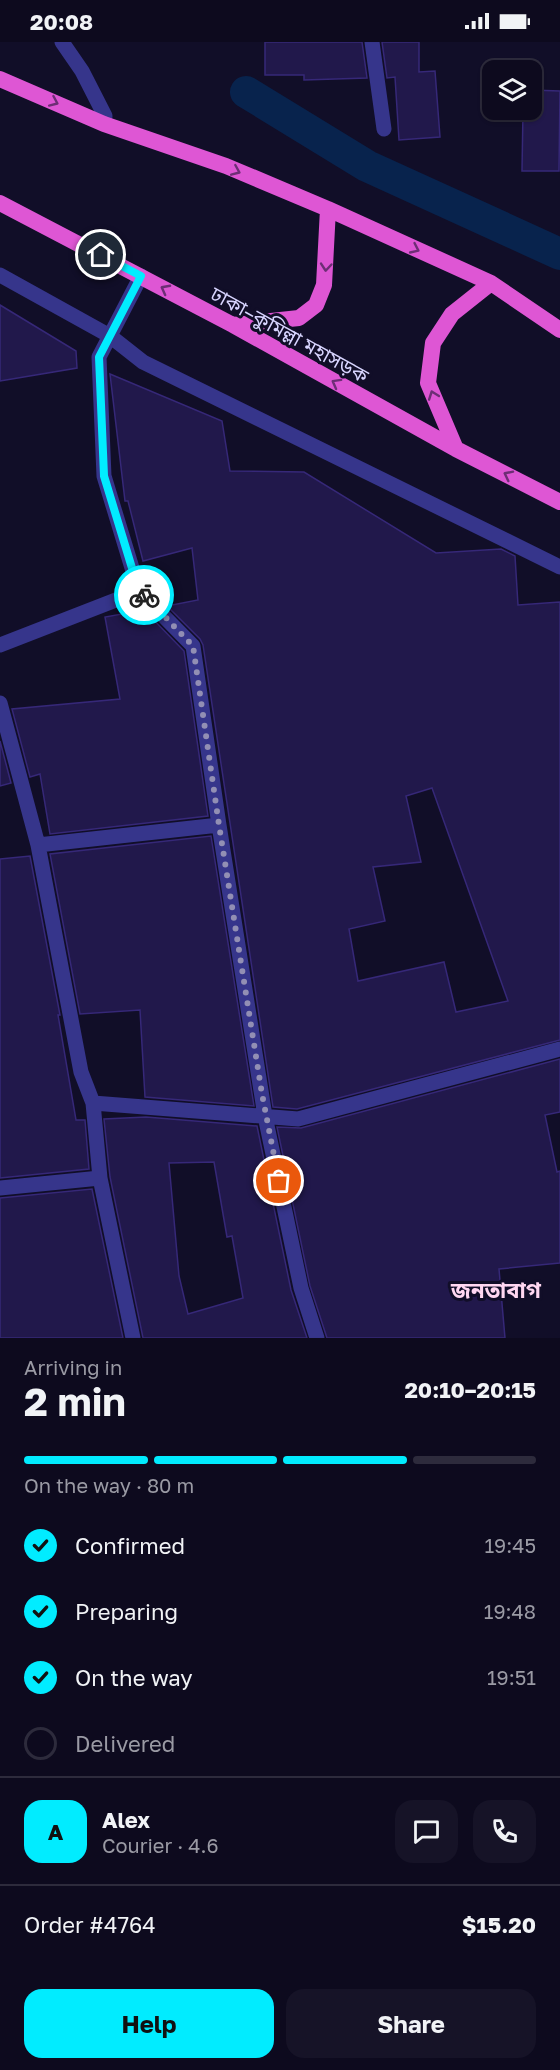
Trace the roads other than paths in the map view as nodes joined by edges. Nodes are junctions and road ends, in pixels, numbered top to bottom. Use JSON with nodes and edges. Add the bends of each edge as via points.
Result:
{"nodes":[{"id":1,"x":62,"y":42,"type":"edge"},
{"id":2,"x":372,"y":42,"type":"edge"},
{"id":3,"x":0,"y":79,"type":"edge"},
{"id":4,"x":104,"y":124,"type":"junction"},
{"id":5,"x":384,"y":129,"type":"dead end"},
{"id":6,"x":0,"y":203,"type":"edge"},
{"id":7,"x":328,"y":209,"type":"junction"},
{"id":8,"x":0,"y":275,"type":"edge"},
{"id":9,"x":141,"y":276,"type":"junction"},
{"id":10,"x":491,"y":284,"type":"junction"},
{"id":11,"x":233,"y":326,"type":"junction"},
{"id":12,"x":560,"y":330,"type":"edge"},
{"id":13,"x":110,"y":336,"type":"junction"},
{"id":14,"x":456,"y":449,"type":"junction"},
{"id":15,"x":560,"y":502,"type":"edge"},
{"id":16,"x":560,"y":567,"type":"edge"},
{"id":17,"x":139,"y":591,"type":"junction"},
{"id":18,"x":0,"y":645,"type":"edge"},
{"id":19,"x":0,"y":703,"type":"edge"},
{"id":20,"x":219,"y":825,"type":"junction"},
{"id":21,"x":38,"y":845,"type":"junction"},
{"id":22,"x":560,"y":1049,"type":"edge"},
{"id":23,"x":93,"y":1102,"type":"junction"},
{"id":24,"x":265,"y":1116,"type":"junction"},
{"id":25,"x":100,"y":1178,"type":"junction"},
{"id":26,"x":0,"y":1188,"type":"edge"},
{"id":27,"x":133,"y":1338,"type":"edge"},
{"id":28,"x":317,"y":1338,"type":"edge"}],
"edges":[{"from":1,"to":4,"type":"street","via":[[82,71],[105,116]]},
{"from":2,"to":5,"type":"street"},
{"from":3,"to":4,"type":"highway","one_way":true},
{"from":4,"to":7,"type":"highway","one_way":true,"via":[[226,166]]},
{"from":6,"to":9,"type":"highway","name":"ঢাকা–কুমিল্লা মহাসড়ক"},
{"from":7,"to":10,"type":"highway","one_way":true},
{"from":7,"to":11,"type":"highway","one_way":true,"via":[[324,285],[316,305],[299,318]]},
{"from":8,"to":13,"type":"street"},
{"from":11,"to":9,"type":"highway","name":"ঢাকা–কুমিল্লা মহাসড়ক","one_way":true},
{"from":9,"to":13,"type":"street"},
{"from":10,"to":12,"type":"highway"},
{"from":14,"to":10,"type":"highway","one_way":true,"via":[[428,383],[433,343],[452,314]]},
{"from":14,"to":11,"type":"highway","name":"ঢাকা–কুমিল্লা মহাসড়ক","one_way":true},
{"from":13,"to":16,"type":"street","via":[[143,362]]},
{"from":13,"to":17,"type":"street","via":[[99,357],[104,476]]},
{"from":15,"to":14,"type":"highway","name":"ঢাকা–কুমিল্লা মহাসড়ক","one_way":true},
{"from":17,"to":18,"type":"street"},
{"from":17,"to":20,"type":"street","via":[[193,646]]},
{"from":19,"to":21,"type":"street"},
{"from":20,"to":21,"type":"street"},
{"from":20,"to":24,"type":"street"},
{"from":21,"to":23,"type":"street","via":[[81,1072]]},
{"from":22,"to":24,"type":"street","via":[[298,1119]]},
{"from":23,"to":24,"type":"street"},
{"from":23,"to":25,"type":"street"},
{"from":24,"to":28,"type":"street","via":[[301,1288]]},
{"from":25,"to":26,"type":"street"},
{"from":25,"to":27,"type":"street"}]}
